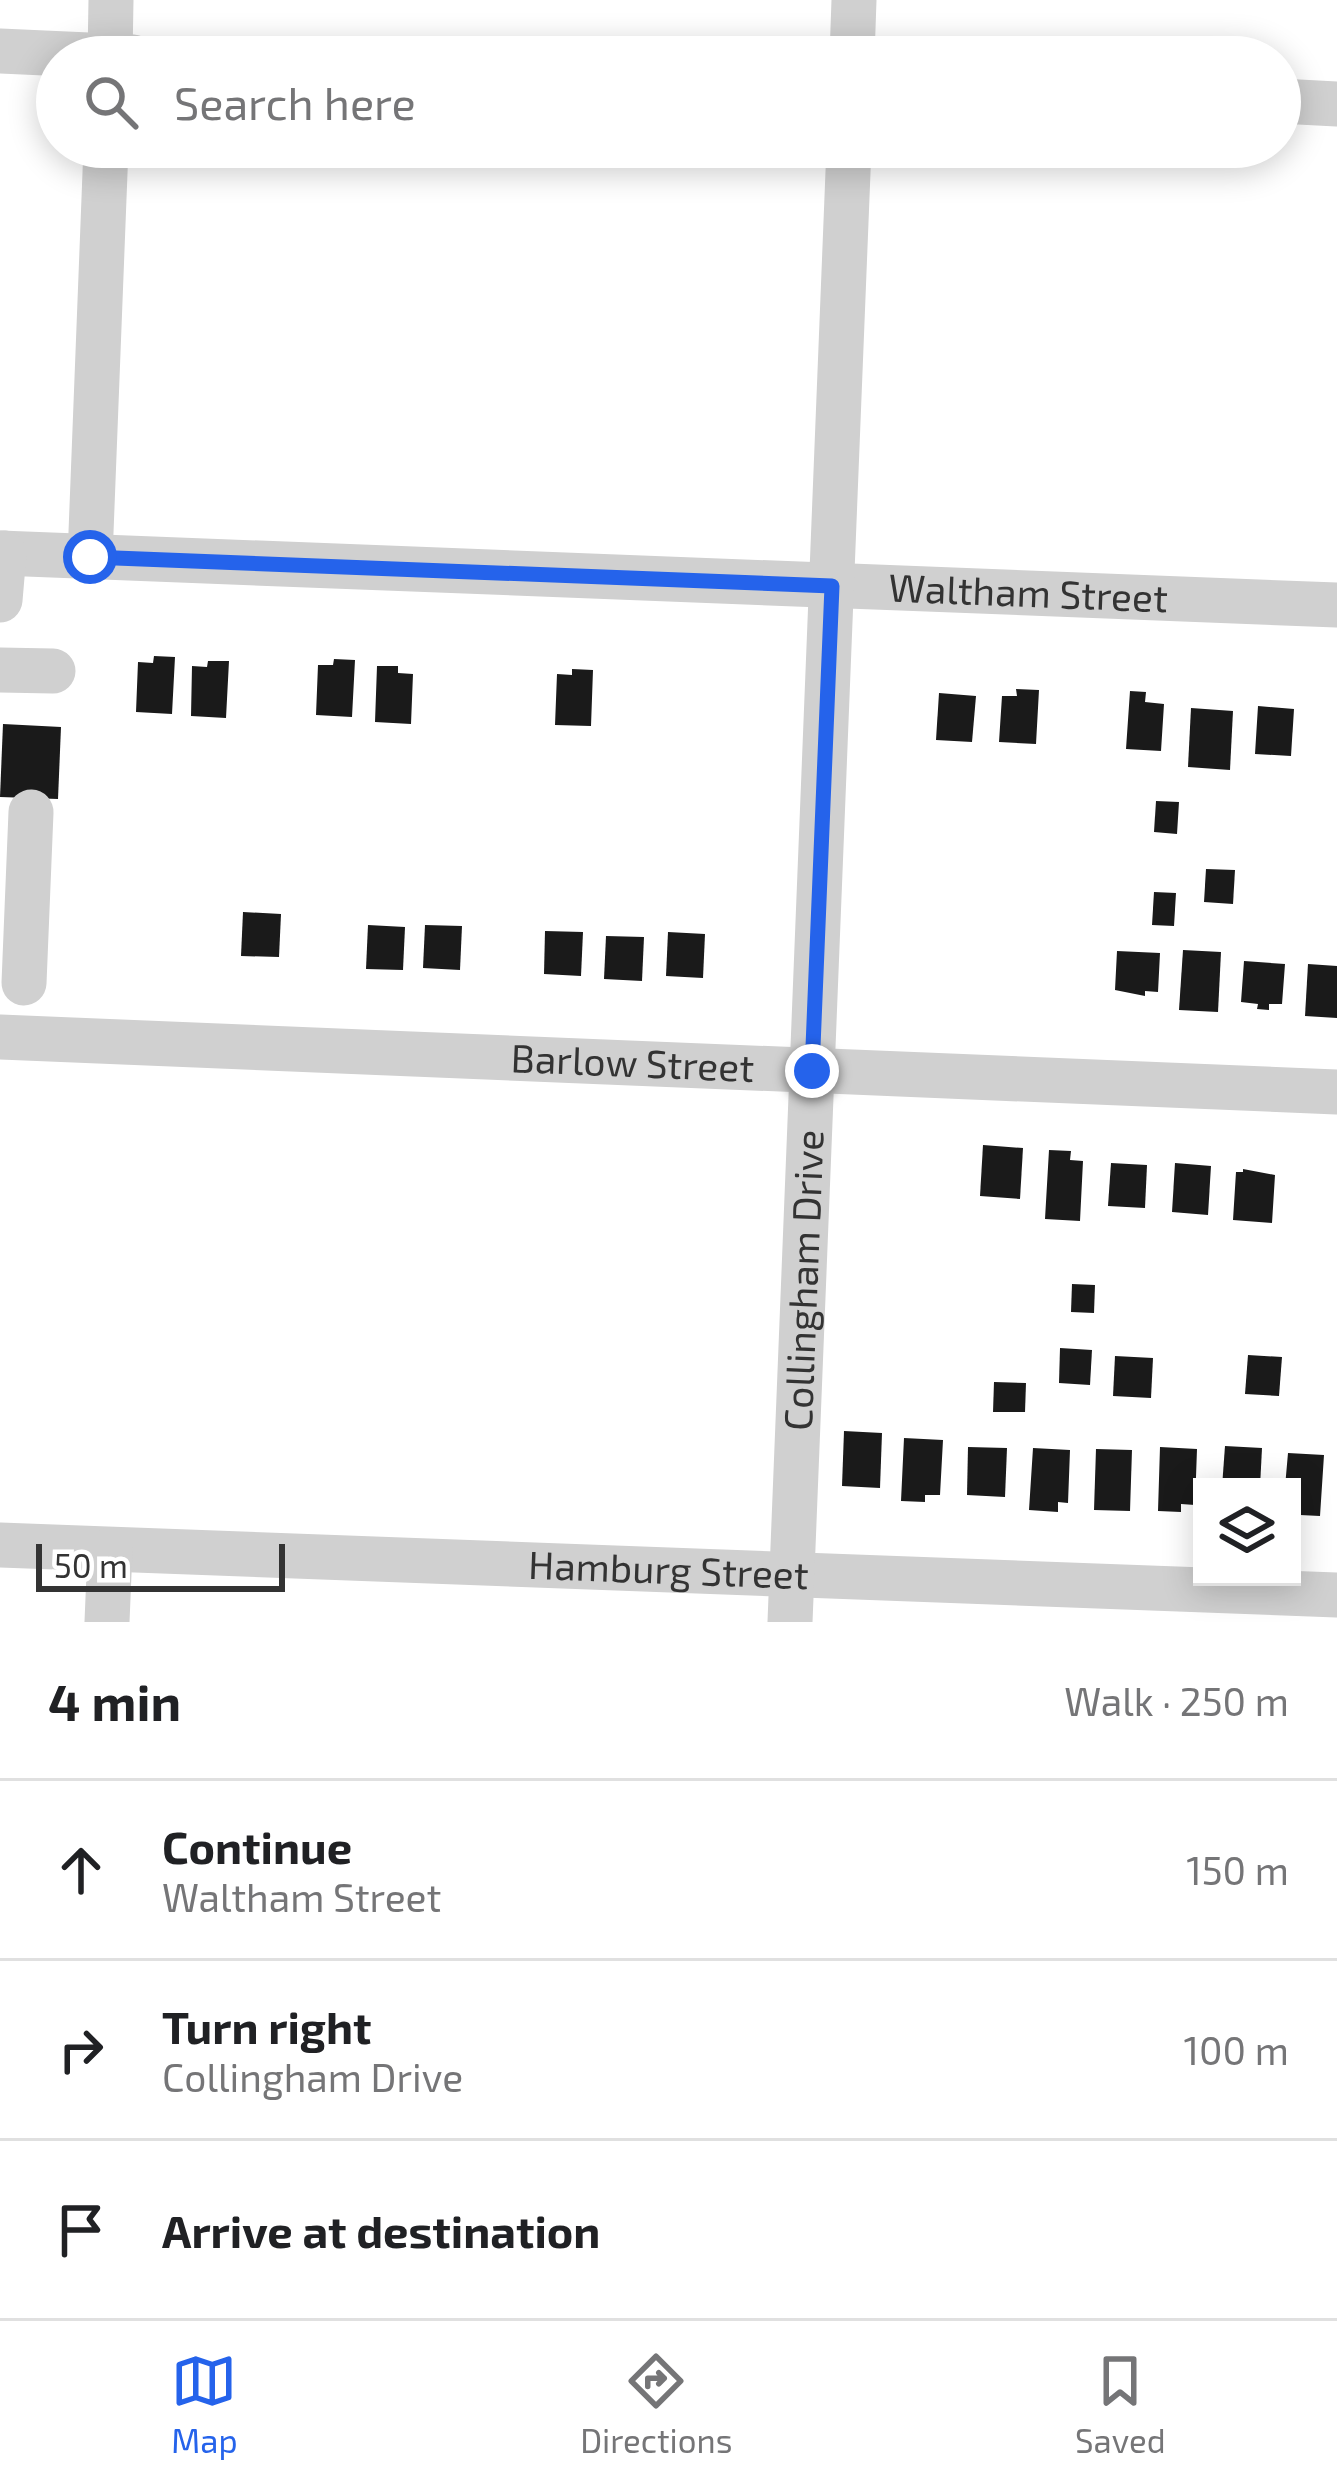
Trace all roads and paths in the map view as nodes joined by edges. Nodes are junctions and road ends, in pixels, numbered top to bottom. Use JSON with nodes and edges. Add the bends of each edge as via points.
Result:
{"nodes":[{"id":1,"x":111,"y":0,"type":"edge"},
{"id":2,"x":854,"y":0,"type":"edge"},
{"id":3,"x":110,"y":36,"type":"edge"},
{"id":4,"x":853,"y":36,"type":"edge"},
{"id":5,"x":0,"y":51,"type":"edge"},
{"id":6,"x":36,"y":53,"type":"edge"},
{"id":7,"x":1301,"y":102,"type":"edge"},
{"id":8,"x":1337,"y":104,"type":"edge"},
{"id":9,"x":105,"y":168,"type":"edge"},
{"id":10,"x":848,"y":168,"type":"edge"},
{"id":11,"x":2,"y":553,"type":"edge"},
{"id":12,"x":90,"y":557,"type":"junction"},
{"id":13,"x":832,"y":586,"type":"junction"},
{"id":14,"x":0,"y":600,"type":"edge"},
{"id":15,"x":1337,"y":605,"type":"edge"},
{"id":16,"x":0,"y":670,"type":"edge"},
{"id":17,"x":53,"y":671,"type":"dead end"},
{"id":18,"x":31,"y":812,"type":"dead end"},
{"id":19,"x":13,"y":904,"type":"edge"},
{"id":20,"x":24,"y":983,"type":"dead end"},
{"id":21,"x":0,"y":1037,"type":"edge"},
{"id":22,"x":812,"y":1071,"type":"junction"},
{"id":23,"x":1337,"y":1092,"type":"edge"},
{"id":24,"x":0,"y":1545,"type":"edge"},
{"id":25,"x":110,"y":1550,"type":"junction"},
{"id":26,"x":792,"y":1576,"type":"junction"},
{"id":27,"x":1337,"y":1595,"type":"edge"},
{"id":28,"x":107,"y":1622,"type":"edge"},
{"id":29,"x":790,"y":1622,"type":"edge"}],
"edges":[{"from":1,"to":3,"type":"street"},
{"from":2,"to":4,"type":"street"},
{"from":5,"to":6,"type":"street"},
{"from":7,"to":8,"type":"street"},
{"from":9,"to":12,"type":"street"},
{"from":10,"to":13,"type":"street","name":"Collingham Drive"},
{"from":11,"to":12,"type":"street","name":"Waltham Street"},
{"from":11,"to":14,"type":"street"},
{"from":12,"to":13,"type":"street","name":"Waltham Street"},
{"from":13,"to":15,"type":"street","name":"Waltham Street"},
{"from":13,"to":22,"type":"street","name":"Collingham Drive"},
{"from":16,"to":17,"type":"street"},
{"from":18,"to":19,"type":"street"},
{"from":19,"to":20,"type":"street"},
{"from":21,"to":22,"type":"street","name":"Barlow Street"},
{"from":22,"to":23,"type":"street","name":"Barlow Street"},
{"from":22,"to":26,"type":"street","name":"Collingham Drive"},
{"from":24,"to":25,"type":"street","name":"Hamburg Street"},
{"from":25,"to":26,"type":"street","name":"Hamburg Street"},
{"from":25,"to":28,"type":"street"},
{"from":26,"to":27,"type":"street","name":"Hamburg Street"},
{"from":26,"to":29,"type":"street","name":"Collingham Drive"}]}
